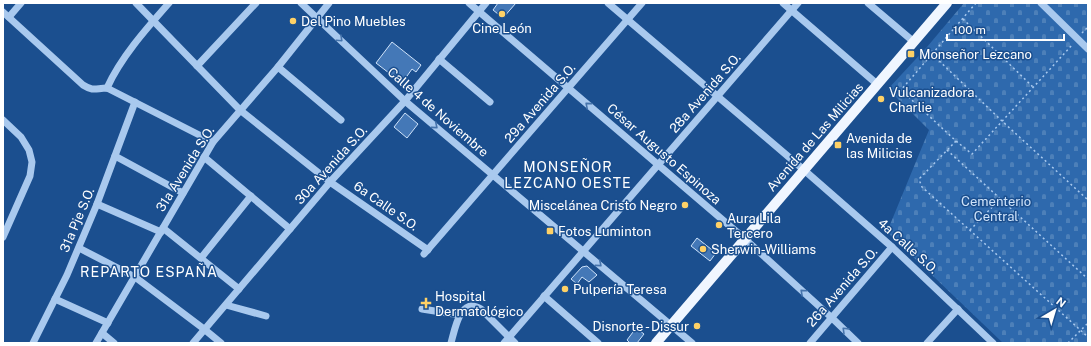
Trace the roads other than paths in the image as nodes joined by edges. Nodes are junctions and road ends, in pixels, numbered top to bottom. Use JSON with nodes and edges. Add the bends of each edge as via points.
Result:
{"nodes":[{"id":1,"x":21,"y":3,"type":"edge"},
{"id":2,"x":136,"y":3,"type":"edge"},
{"id":3,"x":169,"y":3,"type":"edge"},
{"id":4,"x":256,"y":3,"type":"edge"},
{"id":5,"x":302,"y":3,"type":"edge"},
{"id":6,"x":329,"y":3,"type":"edge"},
{"id":7,"x":469,"y":3,"type":"edge"},
{"id":8,"x":486,"y":3,"type":"edge"},
{"id":9,"x":608,"y":3,"type":"edge"},
{"id":10,"x":642,"y":3,"type":"edge"},
{"id":11,"x":783,"y":3,"type":"edge"},
{"id":12,"x":798,"y":3,"type":"edge"},
{"id":13,"x":868,"y":3,"type":"edge"},
{"id":14,"x":947,"y":3,"type":"edge"},
{"id":15,"x":1041,"y":3,"type":"edge"},
{"id":16,"x":479,"y":11,"type":"junction"},
{"id":17,"x":792,"y":11,"type":"junction"},
{"id":18,"x":6,"y":15,"type":"edge"},
{"id":19,"x":317,"y":18,"type":"junction"},
{"id":20,"x":628,"y":20,"type":"junction"},
{"id":21,"x":154,"y":21,"type":"junction"},
{"id":22,"x":914,"y":42,"type":"junction"},
{"id":23,"x":1088,"y":49,"type":"edge"},
{"id":24,"x":439,"y":59,"type":"junction"},
{"id":25,"x":197,"y":66,"type":"junction"},
{"id":26,"x":278,"y":67,"type":"junction"},
{"id":27,"x":877,"y":84,"type":"junction"},
{"id":28,"x":107,"y":88,"type":"junction"},
{"id":29,"x":568,"y":88,"type":"junction"},
{"id":30,"x":718,"y":96,"type":"junction"},
{"id":31,"x":405,"y":101,"type":"junction"},
{"id":32,"x":135,"y":102,"type":"junction"},
{"id":33,"x":490,"y":102,"type":"dead end"},
{"id":34,"x":240,"y":110,"type":"junction"},
{"id":35,"x":3,"y":120,"type":"edge"},
{"id":36,"x":341,"y":120,"type":"dead end"},
{"id":37,"x":213,"y":142,"type":"junction"},
{"id":38,"x":115,"y":156,"type":"junction"},
{"id":39,"x":204,"y":157,"type":"junction"},
{"id":40,"x":658,"y":165,"type":"junction"},
{"id":41,"x":804,"y":170,"type":"junction"},
{"id":42,"x":493,"y":175,"type":"junction"},
{"id":43,"x":330,"y":182,"type":"junction"},
{"id":44,"x":183,"y":193,"type":"junction"},
{"id":45,"x":251,"y":196,"type":"junction"},
{"id":46,"x":97,"y":204,"type":"junction"},
{"id":47,"x":290,"y":229,"type":"junction"},
{"id":48,"x":162,"y":230,"type":"junction"},
{"id":49,"x":3,"y":237,"type":"edge"},
{"id":50,"x":745,"y":239,"type":"junction"},
{"id":51,"x":892,"y":247,"type":"junction"},
{"id":52,"x":79,"y":248,"type":"junction"},
{"id":53,"x":584,"y":251,"type":"junction"},
{"id":54,"x":426,"y":252,"type":"joint"},
{"id":55,"x":201,"y":258,"type":"junction"},
{"id":56,"x":134,"y":277,"type":"junction"},
{"id":57,"x":239,"y":289,"type":"junction"},
{"id":58,"x":544,"y":296,"type":"junction"},
{"id":59,"x":55,"y":299,"type":"junction"},
{"id":60,"x":226,"y":304,"type":"junction"},
{"id":61,"x":422,"y":309,"type":"dead end"},
{"id":62,"x":958,"y":309,"type":"junction"},
{"id":63,"x":460,"y":315,"type":"junction"},
{"id":64,"x":266,"y":316,"type":"dead end"},
{"id":65,"x":832,"y":318,"type":"junction"},
{"id":66,"x":108,"y":323,"type":"junction"},
{"id":67,"x":671,"y":325,"type":"junction"},
{"id":68,"x":204,"y":329,"type":"junction"},
{"id":69,"x":102,"y":333,"type":"junction"},
{"id":70,"x":506,"y":340,"type":"edge"},
{"id":71,"x":33,"y":343,"type":"edge"},
{"id":72,"x":96,"y":343,"type":"edge"},
{"id":73,"x":114,"y":343,"type":"edge"},
{"id":74,"x":193,"y":343,"type":"edge"},
{"id":75,"x":221,"y":343,"type":"edge"},
{"id":76,"x":451,"y":343,"type":"edge"},
{"id":77,"x":515,"y":343,"type":"edge"},
{"id":78,"x":598,"y":343,"type":"edge"},
{"id":79,"x":656,"y":343,"type":"edge"},
{"id":80,"x":692,"y":343,"type":"edge"},
{"id":81,"x":810,"y":343,"type":"edge"},
{"id":82,"x":858,"y":343,"type":"edge"},
{"id":83,"x":927,"y":343,"type":"edge"},
{"id":84,"x":993,"y":343,"type":"edge"}],
"edges":[{"from":1,"to":18,"type":"street"},
{"from":2,"to":21,"type":"street","name":"6a Calle S.O."},
{"from":3,"to":21,"type":"street"},
{"from":4,"to":25,"type":"street"},
{"from":5,"to":19,"type":"street","name":"Calle 4 de Noviembre"},
{"from":6,"to":19,"type":"street","name":"31a Avenida S.O."},
{"from":7,"to":16,"type":"street","name":"César Augusto Espinoza"},
{"from":8,"to":16,"type":"street","name":"30a Avenida S.O."},
{"from":9,"to":20,"type":"street","name":"4a Calle S.O."},
{"from":10,"to":20,"type":"street","name":"29a Avenida S.O."},
{"from":11,"to":17,"type":"street"},
{"from":12,"to":17,"type":"street","name":"28a Avenida S.O."},
{"from":13,"to":22,"type":"street"},
{"from":14,"to":22,"type":"main road","name":"Avenida de Las Milicias"},
{"from":15,"to":23,"type":"street"},
{"from":16,"to":24,"type":"street","name":"30a Avenida S.O."},
{"from":16,"to":29,"type":"street","name":"César Augusto Espinoza"},
{"from":17,"to":27,"type":"street"},
{"from":17,"to":30,"type":"street","name":"28a Avenida S.O."},
{"from":18,"to":28,"type":"street","via":[[83,85],[96,90]]},
{"from":19,"to":26,"type":"street","name":"31a Avenida S.O."},
{"from":19,"to":31,"type":"street","name":"Calle 4 de Noviembre","one_way":true},
{"from":20,"to":29,"type":"street","name":"29a Avenida S.O."},
{"from":20,"to":30,"type":"street","name":"4a Calle S.O."},
{"from":21,"to":25,"type":"street","name":"6a Calle S.O."},
{"from":21,"to":28,"type":"street","via":[[119,66]]},
{"from":22,"to":27,"type":"main road","name":"Avenida de Las Milicias"},
{"from":24,"to":31,"type":"street","name":"30a Avenida S.O."},
{"from":24,"to":33,"type":"street"},
{"from":25,"to":34,"type":"street","name":"6a Calle S.O."},
{"from":26,"to":34,"type":"street","name":"31a Avenida S.O."},
{"from":26,"to":36,"type":"street"},
{"from":27,"to":41,"type":"main road","name":"Avenida de Las Milicias"},
{"from":28,"to":32,"type":"street"},
{"from":40,"to":29,"type":"street","name":"César Augusto Espinoza","one_way":true},
{"from":29,"to":42,"type":"street","name":"29a Avenida S.O."},
{"from":30,"to":40,"type":"street","name":"28a Avenida S.O."},
{"from":30,"to":41,"type":"street","name":"4a Calle S.O."},
{"from":31,"to":42,"type":"street","name":"Calle 4 de Noviembre","one_way":true},
{"from":31,"to":43,"type":"street","name":"30a Avenida S.O."},
{"from":32,"to":37,"type":"street"},
{"from":32,"to":38,"type":"street","name":"31a Pje S.O."},
{"from":34,"to":37,"type":"street","name":"31a Avenida S.O."},
{"from":34,"to":43,"type":"street","name":"6a Calle S.O."},
{"from":35,"to":49,"type":"street","via":[[21,137],[29,150],[32,162],[30,176]]},
{"from":37,"to":39,"type":"street","name":"31a Avenida S.O."},
{"from":38,"to":44,"type":"street"},
{"from":38,"to":46,"type":"street","name":"31a Pje S.O."},
{"from":39,"to":44,"type":"street","name":"31a Avenida S.O."},
{"from":39,"to":45,"type":"street"},
{"from":40,"to":50,"type":"street","name":"César Augusto Espinoza"},
{"from":40,"to":53,"type":"street","name":"28a Avenida S.O."},
{"from":41,"to":50,"type":"main road","name":"Avenida de Las Milicias"},
{"from":41,"to":51,"type":"street","name":"4a Calle S.O."},
{"from":42,"to":53,"type":"street","name":"Calle 4 de Noviembre"},
{"from":42,"to":54,"type":"street","name":"29a Avenida S.O."},
{"from":43,"to":47,"type":"street","name":"30a Avenida S.O."},
{"from":43,"to":54,"type":"street","name":"6a Calle S.O."},
{"from":44,"to":48,"type":"street","name":"31a Avenida S.O."},
{"from":45,"to":47,"type":"street"},
{"from":45,"to":55,"type":"street"},
{"from":46,"to":48,"type":"street"},
{"from":46,"to":52,"type":"street","name":"31a Pje S.O."},
{"from":47,"to":57,"type":"street","name":"30a Avenida S.O."},
{"from":48,"to":55,"type":"street"},
{"from":48,"to":56,"type":"street","name":"31a Avenida S.O."},
{"from":65,"to":50,"type":"street","name":"César Augusto Espinoza","one_way":true},
{"from":50,"to":67,"type":"main road","name":"Avenida de Las Milicias"},
{"from":51,"to":62,"type":"street","name":"4a Calle S.O."},
{"from":51,"to":65,"type":"street","name":"26a Avenida S.O."},
{"from":52,"to":56,"type":"street"},
{"from":52,"to":59,"type":"street","name":"31a Pje S.O."},
{"from":53,"to":58,"type":"street","name":"28a Avenida S.O."},
{"from":53,"to":67,"type":"street","name":"Calle 4 de Noviembre","one_way":true},
{"from":55,"to":57,"type":"street"},
{"from":56,"to":66,"type":"street","name":"31a Avenida S.O."},
{"from":56,"to":68,"type":"street"},
{"from":57,"to":60,"type":"street","name":"30a Avenida S.O."},
{"from":58,"to":70,"type":"street","name":"28a Avenida S.O."},
{"from":58,"to":78,"type":"street"},
{"from":59,"to":66,"type":"street"},
{"from":59,"to":71,"type":"street","name":"31a Pje S.O."},
{"from":60,"to":64,"type":"street"},
{"from":60,"to":68,"type":"street","name":"30a Avenida S.O."},
{"from":61,"to":63,"type":"street"},
{"from":62,"to":83,"type":"street"},
{"from":62,"to":84,"type":"street","name":"4a Calle S.O."},
{"from":63,"to":70,"type":"street","via":[[467,307],[476,306],[501,329]]},
{"from":63,"to":76,"type":"street"},
{"from":65,"to":81,"type":"street","name":"26a Avenida S.O."},
{"from":82,"to":65,"type":"street","name":"César Augusto Espinoza","one_way":true},
{"from":66,"to":69,"type":"street","name":"31a Avenida S.O."},
{"from":67,"to":79,"type":"main road","name":"Avenida de Las Milicias"},
{"from":67,"to":80,"type":"street","name":"Calle 4 de Noviembre"},
{"from":68,"to":74,"type":"street","name":"30a Avenida S.O."},
{"from":68,"to":75,"type":"street"},
{"from":69,"to":72,"type":"street","name":"31a Avenida S.O."},
{"from":69,"to":73,"type":"street"},
{"from":70,"to":77,"type":"street"}]}
